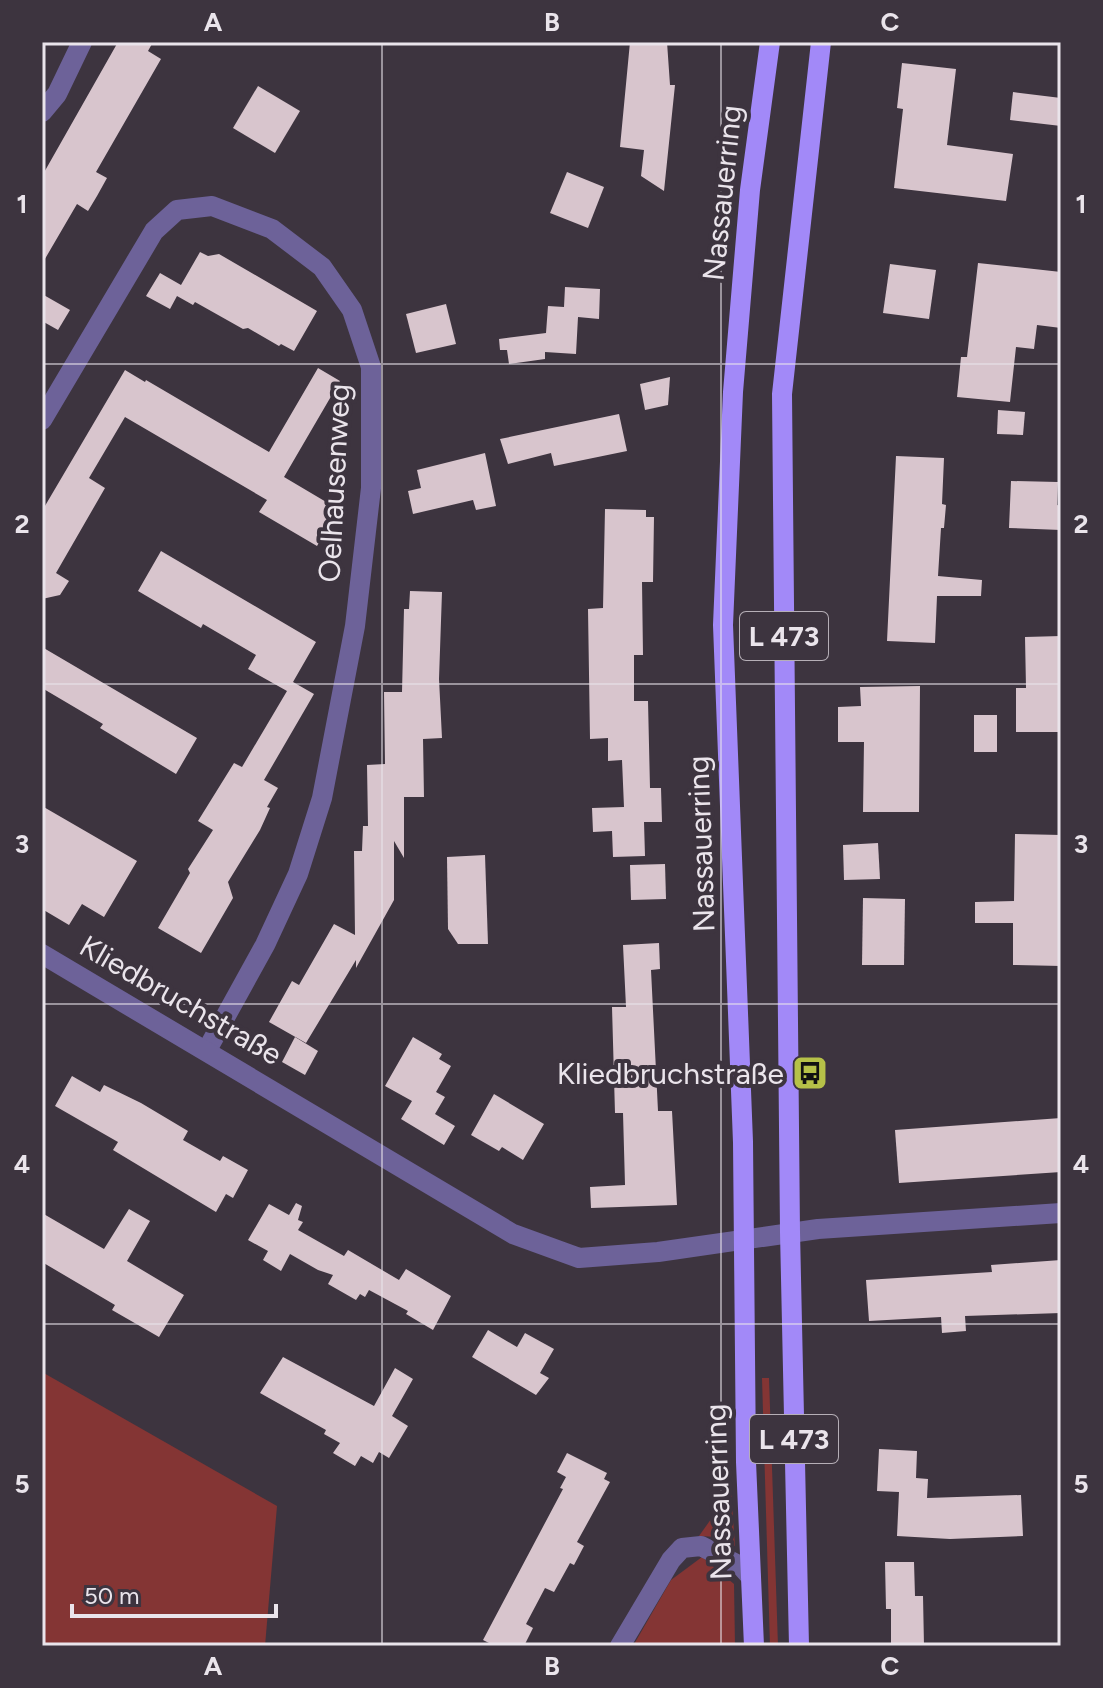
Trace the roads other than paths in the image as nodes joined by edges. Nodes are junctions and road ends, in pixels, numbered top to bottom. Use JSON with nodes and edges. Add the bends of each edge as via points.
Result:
{"nodes":[{"id":1,"x":82,"y":42,"type":"edge"},
{"id":2,"x":770,"y":42,"type":"edge"},
{"id":3,"x":821,"y":42,"type":"edge"},
{"id":4,"x":42,"y":112,"type":"edge"},
{"id":5,"x":42,"y":420,"type":"edge"},
{"id":6,"x":42,"y":954,"type":"edge"},
{"id":7,"x":207,"y":1050,"type":"junction"},
{"id":8,"x":1061,"y":1213,"type":"edge"},
{"id":9,"x":790,"y":1232,"type":"junction"},
{"id":10,"x":744,"y":1240,"type":"junction"},
{"id":11,"x":751,"y":1577,"type":"junction"},
{"id":12,"x":620,"y":1646,"type":"edge"},
{"id":13,"x":754,"y":1646,"type":"edge"},
{"id":14,"x":799,"y":1646,"type":"edge"}],
"edges":[{"from":1,"to":4,"type":"street","via":[[57,94]]},
{"from":2,"to":10,"type":"main road","name":"Nassauerring","number":"L 473","via":[[750,190],[733,392],[723,625]]},
{"from":3,"to":9,"type":"main road","number":"L 473","via":[[782,394]]},
{"from":5,"to":7,"type":"street","name":"Oelhausenweg","via":[[154,231],[177,210],[212,206],[272,229],[322,267],[352,310],[371,367],[369,503],[355,626],[322,798],[298,874]]},
{"from":6,"to":7,"type":"street","name":"Kliedbruchstraße"},
{"from":7,"to":10,"type":"street","name":"Kliedbruchstraße","via":[[513,1234],[579,1258]]},
{"from":8,"to":9,"type":"street","name":"Kliedbruchstraße"},
{"from":9,"to":10,"type":"street","name":"Kliedbruchstraße"},
{"from":9,"to":14,"type":"main road","number":"L 473"},
{"from":10,"to":11,"type":"main road","name":"Nassauerring","number":"L 473"},
{"from":11,"to":12,"type":"street","via":[[701,1546],[682,1548]]},
{"from":11,"to":13,"type":"main road","name":"Nassauerring","number":"L 473"}]}
